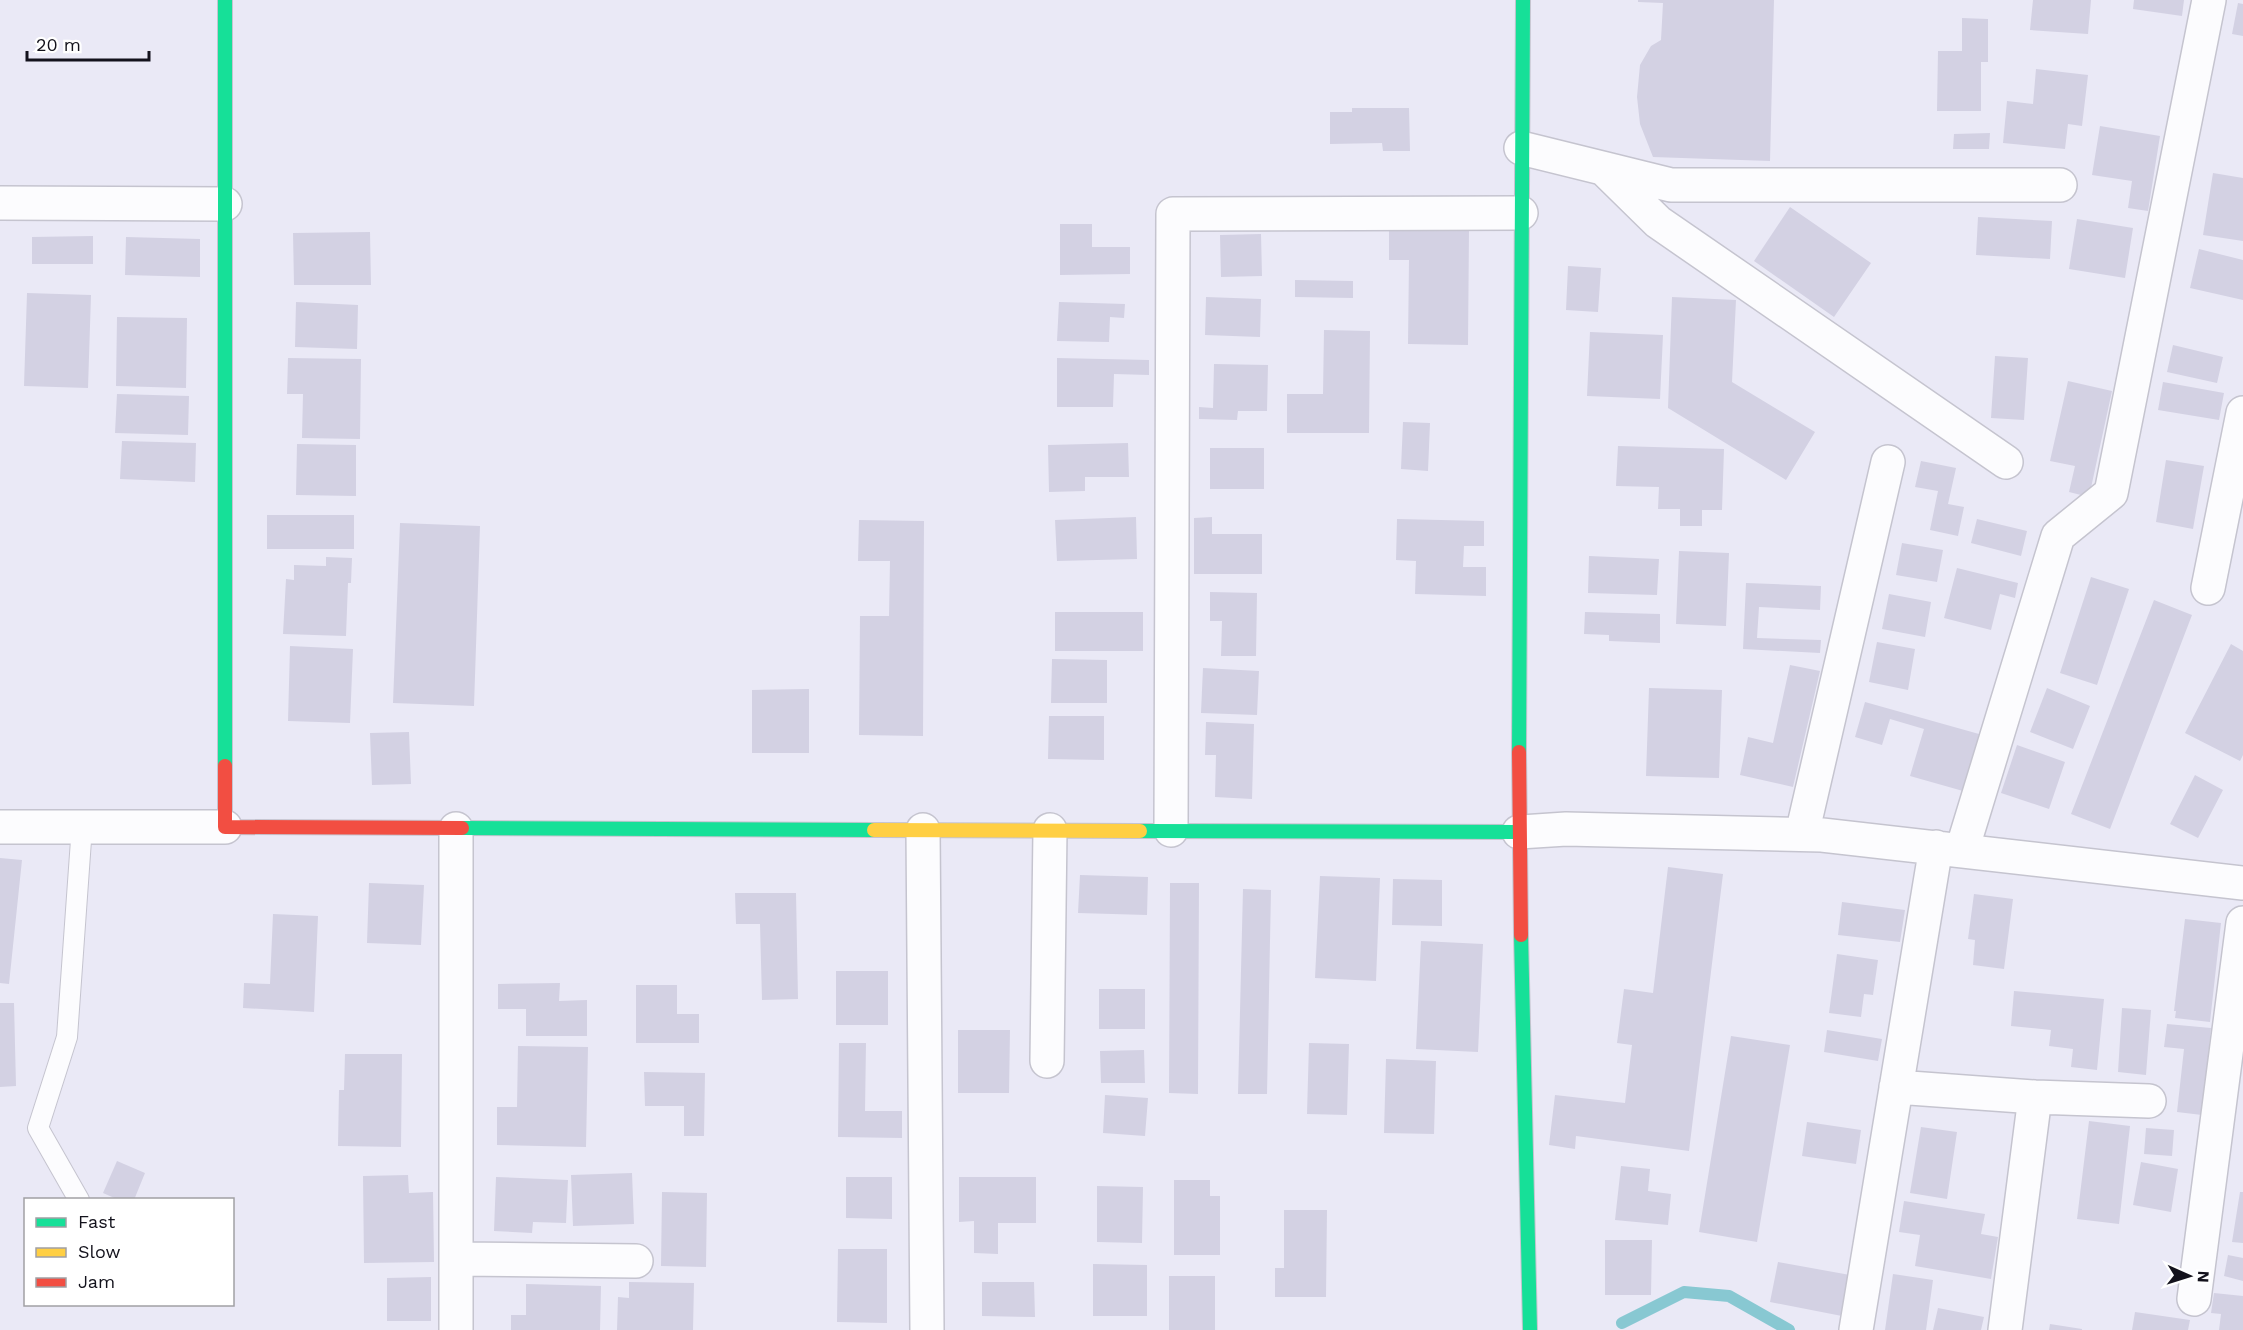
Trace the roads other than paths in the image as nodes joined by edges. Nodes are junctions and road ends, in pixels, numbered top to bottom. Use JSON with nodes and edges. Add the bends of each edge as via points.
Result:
{"nodes":[{"id":1,"x":225,"y":0,"type":"edge"},
{"id":2,"x":1523,"y":0,"type":"edge"},
{"id":3,"x":2210,"y":0,"type":"edge"},
{"id":4,"x":1521,"y":148,"type":"junction"},
{"id":5,"x":1604,"y":169,"type":"junction"},
{"id":6,"x":2060,"y":185,"type":"dead end"},
{"id":7,"x":0,"y":203,"type":"edge"},
{"id":8,"x":225,"y":204,"type":"junction"},
{"id":9,"x":1521,"y":213,"type":"junction"},
{"id":10,"x":2243,"y":413,"type":"edge"},
{"id":11,"x":1888,"y":462,"type":"dead end"},
{"id":12,"x":2006,"y":462,"type":"dead end"},
{"id":13,"x":2208,"y":588,"type":"dead end"},
{"id":14,"x":82,"y":826,"type":"junction"},
{"id":15,"x":0,"y":827,"type":"edge"},
{"id":16,"x":225,"y":827,"type":"junction"},
{"id":17,"x":456,"y":829,"type":"junction"},
{"id":18,"x":923,"y":830,"type":"junction"},
{"id":19,"x":1050,"y":830,"type":"junction"},
{"id":20,"x":1172,"y":830,"type":"junction"},
{"id":21,"x":1519,"y":832,"type":"junction"},
{"id":22,"x":1802,"y":834,"type":"junction"},
{"id":23,"x":1949,"y":848,"type":"junction"},
{"id":24,"x":2243,"y":883,"type":"edge"},
{"id":25,"x":2243,"y":923,"type":"edge"},
{"id":26,"x":1047,"y":1061,"type":"dead end"},
{"id":27,"x":1896,"y":1087,"type":"junction"},
{"id":28,"x":2036,"y":1097,"type":"junction"},
{"id":29,"x":2149,"y":1101,"type":"dead end"},
{"id":30,"x":78,"y":1198,"type":"edge"},
{"id":31,"x":456,"y":1259,"type":"junction"},
{"id":32,"x":636,"y":1261,"type":"dead end"},
{"id":33,"x":2194,"y":1299,"type":"dead end"},
{"id":34,"x":456,"y":1330,"type":"edge"},
{"id":35,"x":927,"y":1330,"type":"edge"},
{"id":36,"x":1530,"y":1330,"type":"edge"},
{"id":37,"x":1856,"y":1330,"type":"edge"},
{"id":38,"x":2005,"y":1330,"type":"edge"}],
"edges":[{"from":1,"to":8,"type":"street"},
{"from":2,"to":4,"type":"street"},
{"from":3,"to":23,"type":"street","via":[[2111,493],[2058,536]]},
{"from":4,"to":5,"type":"street"},
{"from":4,"to":9,"type":"street"},
{"from":5,"to":6,"type":"street","via":[[1671,185]]},
{"from":5,"to":12,"type":"street","via":[[1658,222]]},
{"from":7,"to":8,"type":"street"},
{"from":8,"to":16,"type":"street"},
{"from":9,"to":20,"type":"street","via":[[1173,214]]},
{"from":9,"to":21,"type":"street"},
{"from":10,"to":13,"type":"street"},
{"from":11,"to":22,"type":"street"},
{"from":14,"to":15,"type":"street"},
{"from":14,"to":16,"type":"street"},
{"from":14,"to":30,"type":"lane","via":[[67,1037],[38,1128]]},
{"from":16,"to":17,"type":"street"},
{"from":17,"to":18,"type":"street"},
{"from":17,"to":31,"type":"street"},
{"from":18,"to":19,"type":"street"},
{"from":18,"to":35,"type":"street"},
{"from":19,"to":20,"type":"street"},
{"from":19,"to":26,"type":"street"},
{"from":20,"to":21,"type":"street"},
{"from":21,"to":22,"type":"street","via":[[1566,829]]},
{"from":21,"to":36,"type":"street"},
{"from":22,"to":23,"type":"street"},
{"from":23,"to":24,"type":"street"},
{"from":23,"to":27,"type":"street"},
{"from":25,"to":33,"type":"street"},
{"from":27,"to":28,"type":"street"},
{"from":27,"to":37,"type":"street"},
{"from":28,"to":29,"type":"street"},
{"from":28,"to":38,"type":"street"},
{"from":31,"to":32,"type":"street"},
{"from":31,"to":34,"type":"street"}]}
